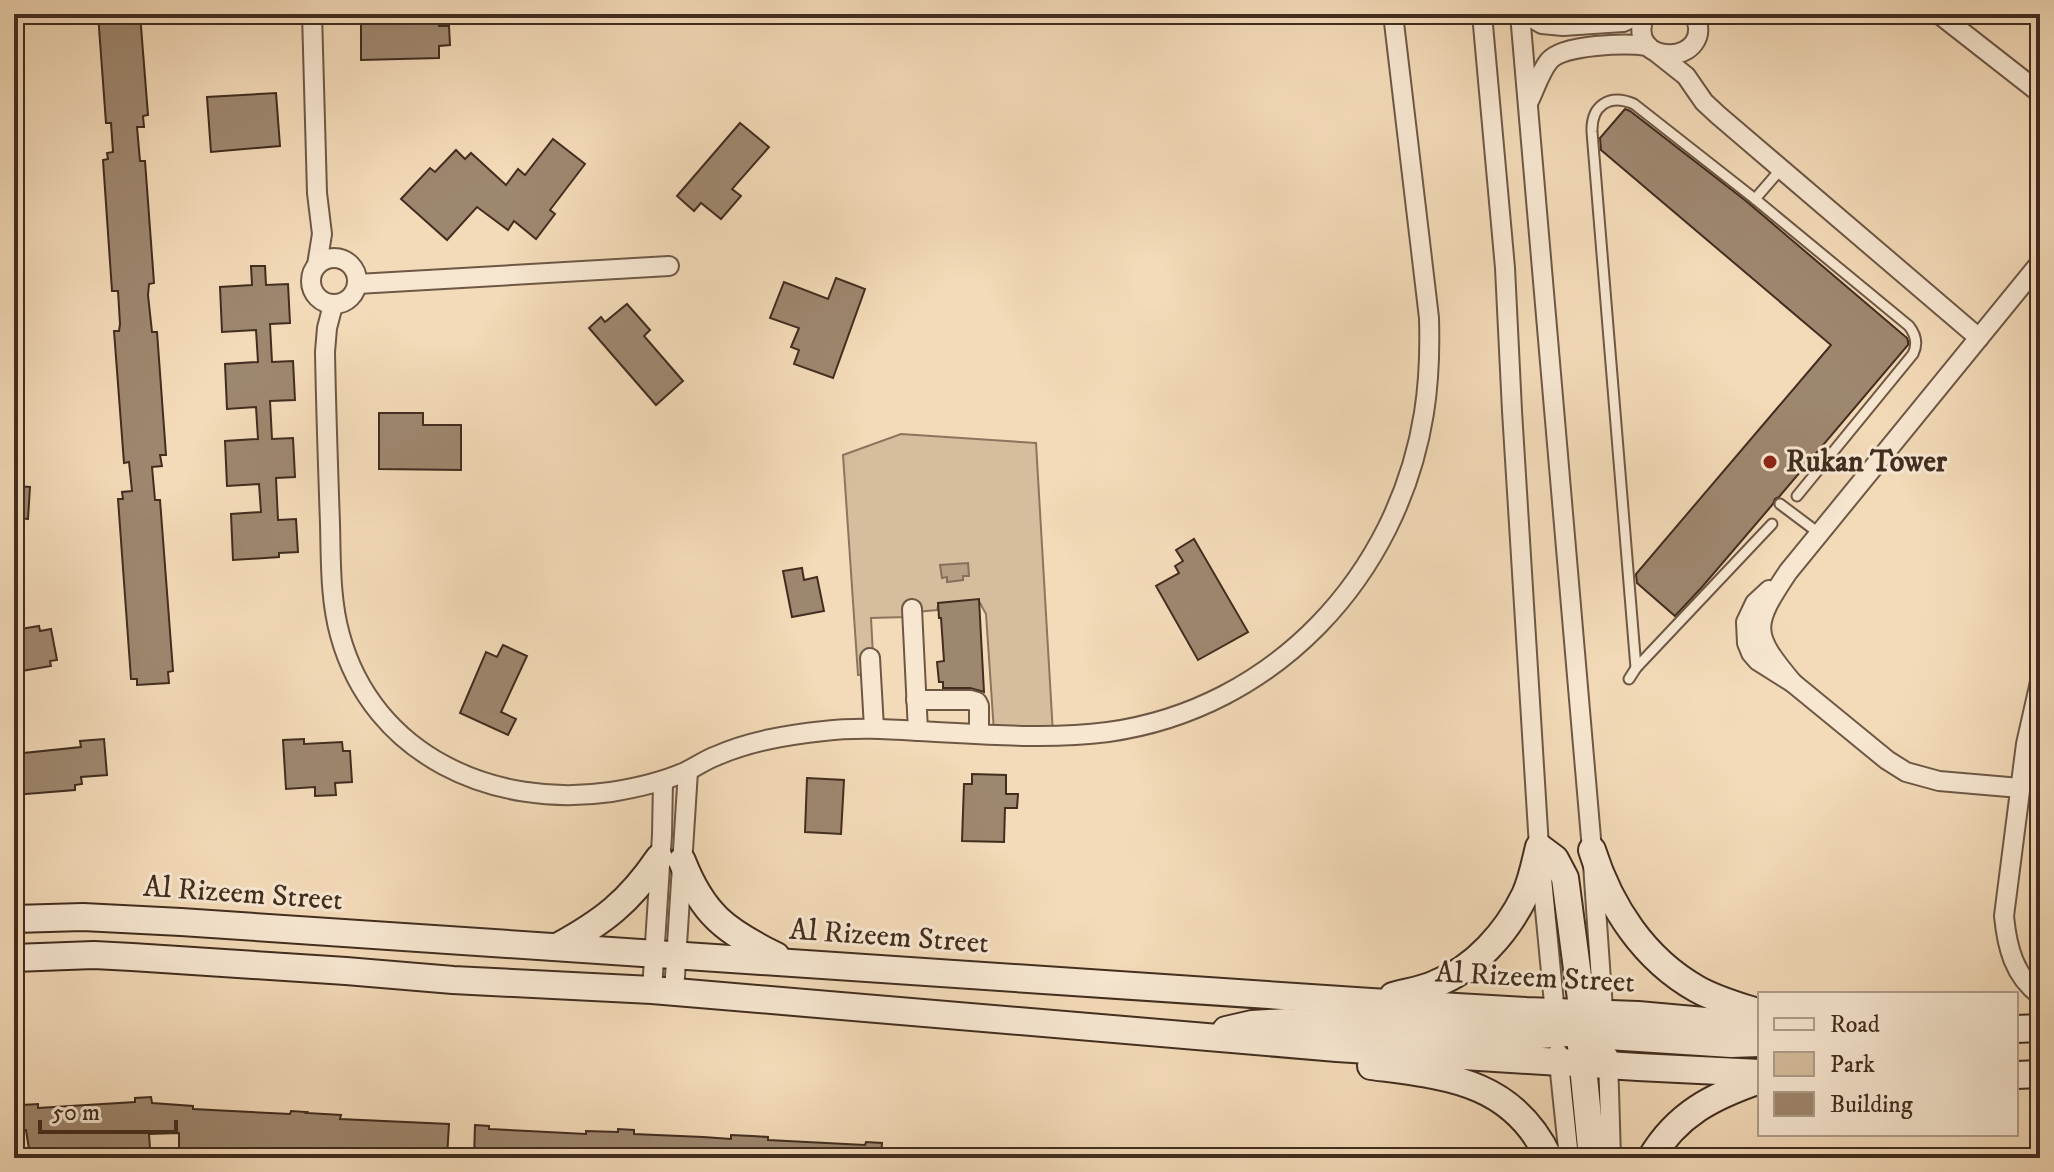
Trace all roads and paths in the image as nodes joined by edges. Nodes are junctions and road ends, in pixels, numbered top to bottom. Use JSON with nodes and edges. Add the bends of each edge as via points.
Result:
{"nodes":[{"id":1,"x":312,"y":14,"type":"edge"},
{"id":2,"x":1393,"y":14,"type":"edge"},
{"id":3,"x":1482,"y":14,"type":"edge"},
{"id":4,"x":1522,"y":14,"type":"edge"},
{"id":5,"x":1642,"y":14,"type":"edge"},
{"id":6,"x":1939,"y":14,"type":"edge"},
{"id":7,"x":1696,"y":16,"type":"edge"},
{"id":8,"x":1695,"y":40,"type":"junction"},
{"id":9,"x":1652,"y":49,"type":"junction"},
{"id":10,"x":1696,"y":89,"type":"junction"},
{"id":11,"x":2040,"y":93,"type":"edge"},
{"id":12,"x":1528,"y":104,"type":"junction"},
{"id":13,"x":1781,"y":169,"type":"junction"},
{"id":14,"x":1755,"y":199,"type":"junction"},
{"id":15,"x":321,"y":224,"type":"junction"},
{"id":16,"x":341,"y":259,"type":"junction"},
{"id":17,"x":2040,"y":263,"type":"edge"},
{"id":18,"x":317,"y":265,"type":"junction"},
{"id":19,"x":669,"y":266,"type":"dead end"},
{"id":20,"x":357,"y":284,"type":"junction"},
{"id":21,"x":333,"y":305,"type":"junction"},
{"id":22,"x":1979,"y":338,"type":"junction"},
{"id":23,"x":1797,"y":496,"type":"dead end"},
{"id":24,"x":1780,"y":504,"type":"dead end"},
{"id":25,"x":1772,"y":524,"type":"dead end"},
{"id":26,"x":1820,"y":534,"type":"junction"},
{"id":27,"x":912,"y":609,"type":"dead end"},
{"id":28,"x":870,"y":658,"type":"dead end"},
{"id":29,"x":1636,"y":668,"type":"junction"},
{"id":30,"x":1629,"y":679,"type":"dead end"},
{"id":31,"x":2040,"y":682,"type":"edge"},
{"id":32,"x":916,"y":700,"type":"junction"},
{"id":33,"x":874,"y":728,"type":"junction"},
{"id":34,"x":918,"y":731,"type":"junction"},
{"id":35,"x":979,"y":734,"type":"junction"},
{"id":36,"x":688,"y":771,"type":"junction"},
{"id":37,"x":663,"y":781,"type":"junction"},
{"id":38,"x":2020,"y":788,"type":"junction"},
{"id":39,"x":1539,"y":847,"type":"junction"},
{"id":40,"x":1592,"y":850,"type":"junction"},
{"id":41,"x":671,"y":859,"type":"junction"},
{"id":42,"x":14,"y":919,"type":"edge"},
{"id":43,"x":557,"y":947,"type":"junction"},
{"id":44,"x":665,"y":955,"type":"junction"},
{"id":45,"x":14,"y":958,"type":"edge"},
{"id":46,"x":786,"y":961,"type":"junction"},
{"id":47,"x":663,"y":991,"type":"junction"},
{"id":48,"x":2040,"y":995,"type":"edge"},
{"id":49,"x":1371,"y":1002,"type":"junction"},
{"id":50,"x":1758,"y":1012,"type":"edge"},
{"id":51,"x":1582,"y":1026,"type":"junction"},
{"id":52,"x":1758,"y":1026,"type":"edge"},
{"id":53,"x":2040,"y":1028,"type":"edge"},
{"id":54,"x":2018,"y":1029,"type":"edge"},
{"id":55,"x":1204,"y":1038,"type":"junction"},
{"id":56,"x":1758,"y":1043,"type":"edge"},
{"id":57,"x":1337,"y":1048,"type":"junction"},
{"id":58,"x":1584,"y":1064,"type":"junction"},
{"id":59,"x":1758,"y":1073,"type":"edge"},
{"id":60,"x":2040,"y":1074,"type":"edge"},
{"id":61,"x":2018,"y":1075,"type":"edge"},
{"id":62,"x":1758,"y":1081,"type":"edge"},
{"id":63,"x":1549,"y":1158,"type":"edge"},
{"id":64,"x":1569,"y":1158,"type":"edge"},
{"id":65,"x":1592,"y":1158,"type":"edge"},
{"id":66,"x":1611,"y":1158,"type":"edge"},
{"id":67,"x":1651,"y":1158,"type":"edge"}],
"edges":[{"from":1,"to":15,"type":"street"},
{"from":2,"to":35,"type":"street","via":[[1430,351],[1417,445],[1397,506],[1375,549],[1340,602],[1307,638],[1264,672],[1216,699],[1163,720],[1107,732]]},
{"from":3,"to":39,"type":"street","via":[[1505,268]]},
{"from":4,"to":5,"type":"street","via":[[1563,26],[1623,22]]},
{"from":4,"to":12,"type":"street"},
{"from":5,"to":9,"type":"street","via":[[1641,30]]},
{"from":6,"to":11,"type":"street"},
{"from":7,"to":8,"type":"street"},
{"from":8,"to":9,"type":"street","via":[[1678,54]]},
{"from":8,"to":10,"type":"street","via":[[1691,59]]},
{"from":9,"to":10,"type":"street"},
{"from":9,"to":12,"type":"street","via":[[1622,44],[1565,50],[1547,62]]},
{"from":10,"to":13,"type":"street"},
{"from":12,"to":40,"type":"street"},
{"from":13,"to":14,"type":"lane"},
{"from":13,"to":22,"type":"street"},
{"from":14,"to":23,"type":"lane","via":[[1909,326],[1916,339],[1913,354]]},
{"from":14,"to":29,"type":"lane","via":[[1634,104],[1616,99],[1596,111],[1592,132]]},
{"from":15,"to":16,"type":"street"},
{"from":15,"to":18,"type":"street"},
{"from":16,"to":18,"type":"street"},
{"from":16,"to":20,"type":"street","via":[[352,266]]},
{"from":17,"to":22,"type":"street"},
{"from":18,"to":21,"type":"street","via":[[312,290]]},
{"from":19,"to":20,"type":"street"},
{"from":20,"to":21,"type":"street","via":[[352,296]]},
{"from":21,"to":37,"type":"street","via":[[325,352],[333,598],[346,654],[367,695],[396,731],[432,760],[494,786],[561,796]]},
{"from":22,"to":26,"type":"street"},
{"from":24,"to":26,"type":"lane"},
{"from":25,"to":29,"type":"lane"},
{"from":26,"to":38,"type":"street","via":[[1755,603],[1745,633],[1751,653],[1906,772],[1939,781]]},
{"from":27,"to":32,"type":"street"},
{"from":28,"to":33,"type":"street"},
{"from":29,"to":30,"type":"lane"},
{"from":31,"to":38,"type":"street"},
{"from":32,"to":34,"type":"street"},
{"from":32,"to":35,"type":"street","via":[[977,702]]},
{"from":33,"to":34,"type":"street"},
{"from":33,"to":36,"type":"street","via":[[770,739]]},
{"from":34,"to":35,"type":"street"},
{"from":36,"to":37,"type":"street"},
{"from":36,"to":41,"type":"street"},
{"from":37,"to":41,"type":"street"},
{"from":38,"to":48,"type":"street","via":[[2005,931],[2012,960]]},
{"from":39,"to":49,"type":"street","via":[[1516,912],[1476,959],[1434,985]]},
{"from":39,"to":51,"type":"street","via":[[1555,859],[1565,878]]},
{"from":40,"to":50,"type":"street","via":[[1619,913],[1659,962],[1698,989]]},
{"from":40,"to":51,"type":"street"},
{"from":41,"to":43,"type":"street","via":[[601,921]]},
{"from":41,"to":44,"type":"street"},
{"from":41,"to":46,"type":"street","via":[[718,921]]},
{"from":42,"to":43,"type":"street","name":"Al Rizeem Street","via":[[117,918]]},
{"from":43,"to":44,"type":"street","name":"Al Rizeem Street"},
{"from":44,"to":46,"type":"street","name":"Al Rizeem Street"},
{"from":44,"to":47,"type":"street"},
{"from":45,"to":47,"type":"street","via":[[94,955]]},
{"from":46,"to":49,"type":"street","name":"Al Rizeem Street"},
{"from":47,"to":55,"type":"street"},
{"from":49,"to":51,"type":"street","name":"Al Rizeem Street"},
{"from":51,"to":52,"type":"street","name":"Al Rizeem Street"},
{"from":51,"to":55,"type":"street","via":[[1526,1036],[1287,1022],[1252,1024]]},
{"from":51,"to":56,"type":"street"},
{"from":51,"to":58,"type":"street","via":[[1567,1047]]},
{"from":51,"to":58,"type":"street","via":[[1600,1051]]},
{"from":53,"to":54,"type":"street"},
{"from":55,"to":57,"type":"street"},
{"from":57,"to":58,"type":"street"},
{"from":57,"to":63,"type":"street","via":[[1357,1063],[1449,1077],[1489,1092],[1522,1119]]},
{"from":58,"to":59,"type":"street"},
{"from":58,"to":64,"type":"street"},
{"from":58,"to":65,"type":"street"},
{"from":58,"to":66,"type":"street"},
{"from":60,"to":61,"type":"street"},
{"from":62,"to":67,"type":"street","via":[[1696,1108]]}]}
